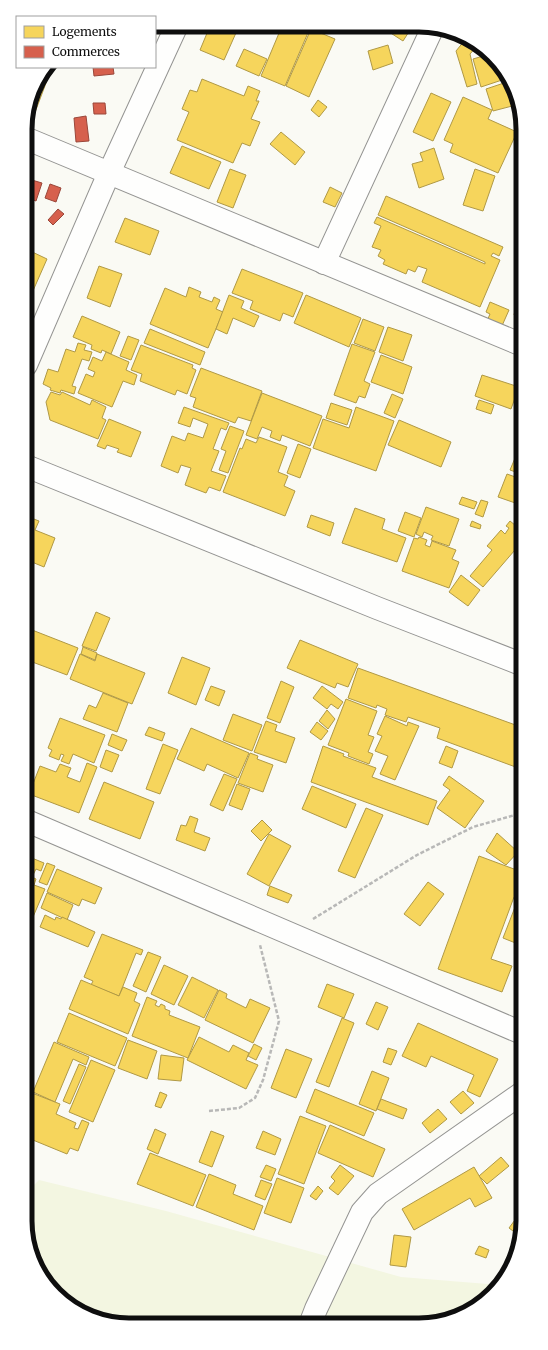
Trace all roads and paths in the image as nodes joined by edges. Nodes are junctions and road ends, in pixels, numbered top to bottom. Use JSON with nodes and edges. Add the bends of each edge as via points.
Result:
{"nodes":[{"id":1,"x":174,"y":32,"type":"edge"},
{"id":2,"x":430,"y":33,"type":"edge"},
{"id":3,"x":32,"y":141,"type":"edge"},
{"id":4,"x":109,"y":173,"type":"junction"},
{"id":5,"x":324,"y":263,"type":"junction"},
{"id":6,"x":516,"y":342,"type":"edge"},
{"id":7,"x":32,"y":351,"type":"edge"},
{"id":8,"x":32,"y":468,"type":"edge"},
{"id":9,"x":516,"y":662,"type":"edge"},
{"id":10,"x":516,"y":816,"type":"edge"},
{"id":11,"x":32,"y":823,"type":"edge"},
{"id":12,"x":252,"y":917,"type":"junction"},
{"id":13,"x":290,"y":933,"type":"junction"},
{"id":14,"x":516,"y":1030,"type":"edge"},
{"id":15,"x":516,"y":1097,"type":"edge"},
{"id":16,"x":209,"y":1111,"type":"dead end"},
{"id":17,"x":313,"y":1318,"type":"edge"}],
"edges":[{"from":1,"to":4,"type":"street"},
{"from":2,"to":5,"type":"street"},
{"from":3,"to":4,"type":"street"},
{"from":4,"to":5,"type":"street"},
{"from":4,"to":7,"type":"street"},
{"from":5,"to":6,"type":"street"},
{"from":8,"to":9,"type":"street"},
{"from":10,"to":13,"type":"path","via":[[473,827],[417,855]]},
{"from":11,"to":12,"type":"street"},
{"from":12,"to":13,"type":"street"},
{"from":12,"to":16,"type":"path","via":[[279,1021],[255,1098],[239,1108]]},
{"from":13,"to":14,"type":"street"},
{"from":15,"to":17,"type":"street","via":[[378,1194],[362,1212]]}]}
